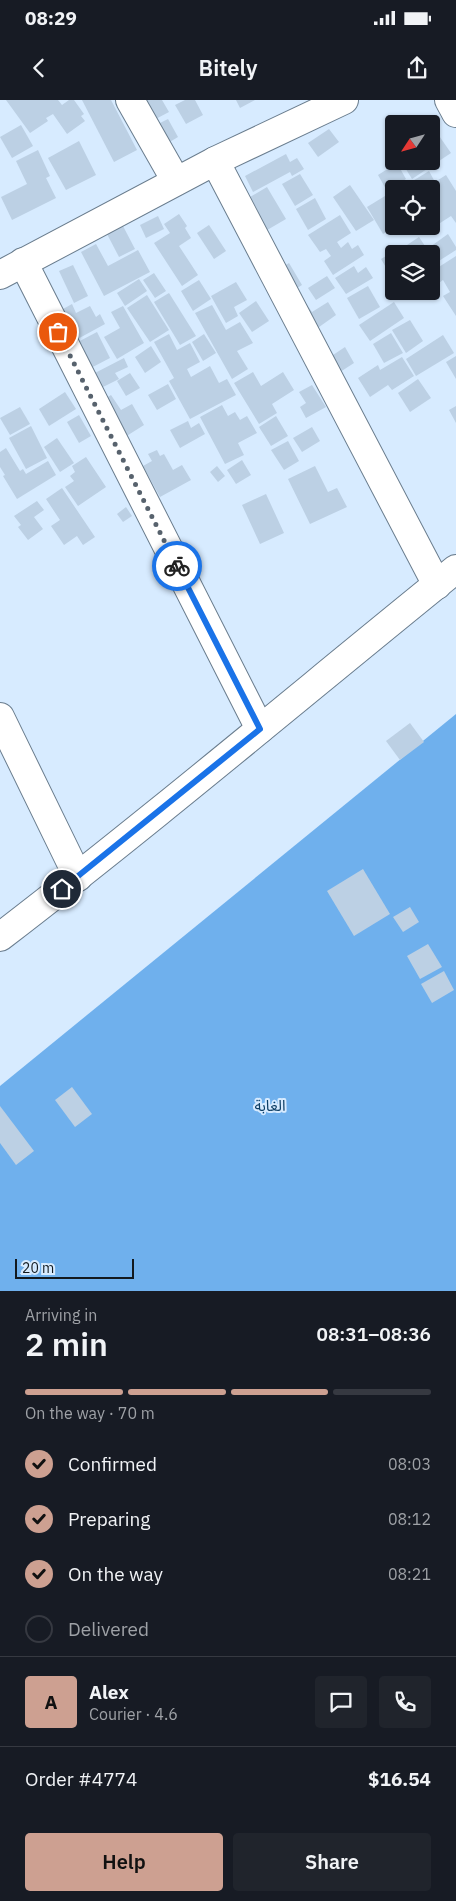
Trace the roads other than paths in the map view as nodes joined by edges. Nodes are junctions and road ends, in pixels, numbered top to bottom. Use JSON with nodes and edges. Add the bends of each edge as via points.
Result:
{"nodes":[{"id":1,"x":130,"y":100,"type":"edge"},
{"id":2,"x":344,"y":100,"type":"edge"},
{"id":3,"x":449,"y":100,"type":"edge"},
{"id":4,"x":456,"y":113,"type":"edge"},
{"id":5,"x":214,"y":161,"type":"junction"},
{"id":6,"x":176,"y":181,"type":"junction"},
{"id":7,"x":6,"y":271,"type":"edge"},
{"id":8,"x":446,"y":577,"type":"edge"},
{"id":9,"x":0,"y":717,"type":"edge"},
{"id":10,"x":260,"y":729,"type":"junction"},
{"id":11,"x":78,"y":877,"type":"junction"},
{"id":12,"x":0,"y":937,"type":"edge"}],
"edges":[{"from":1,"to":6,"type":"street"},
{"from":2,"to":5,"type":"street"},
{"from":3,"to":4,"type":"street"},
{"from":5,"to":6,"type":"street"},
{"from":5,"to":8,"type":"street"},
{"from":6,"to":7,"type":"street"},
{"from":7,"to":10,"type":"street"},
{"from":8,"to":10,"type":"street"},
{"from":9,"to":11,"type":"street"},
{"from":10,"to":11,"type":"street"},
{"from":11,"to":12,"type":"street"}]}
